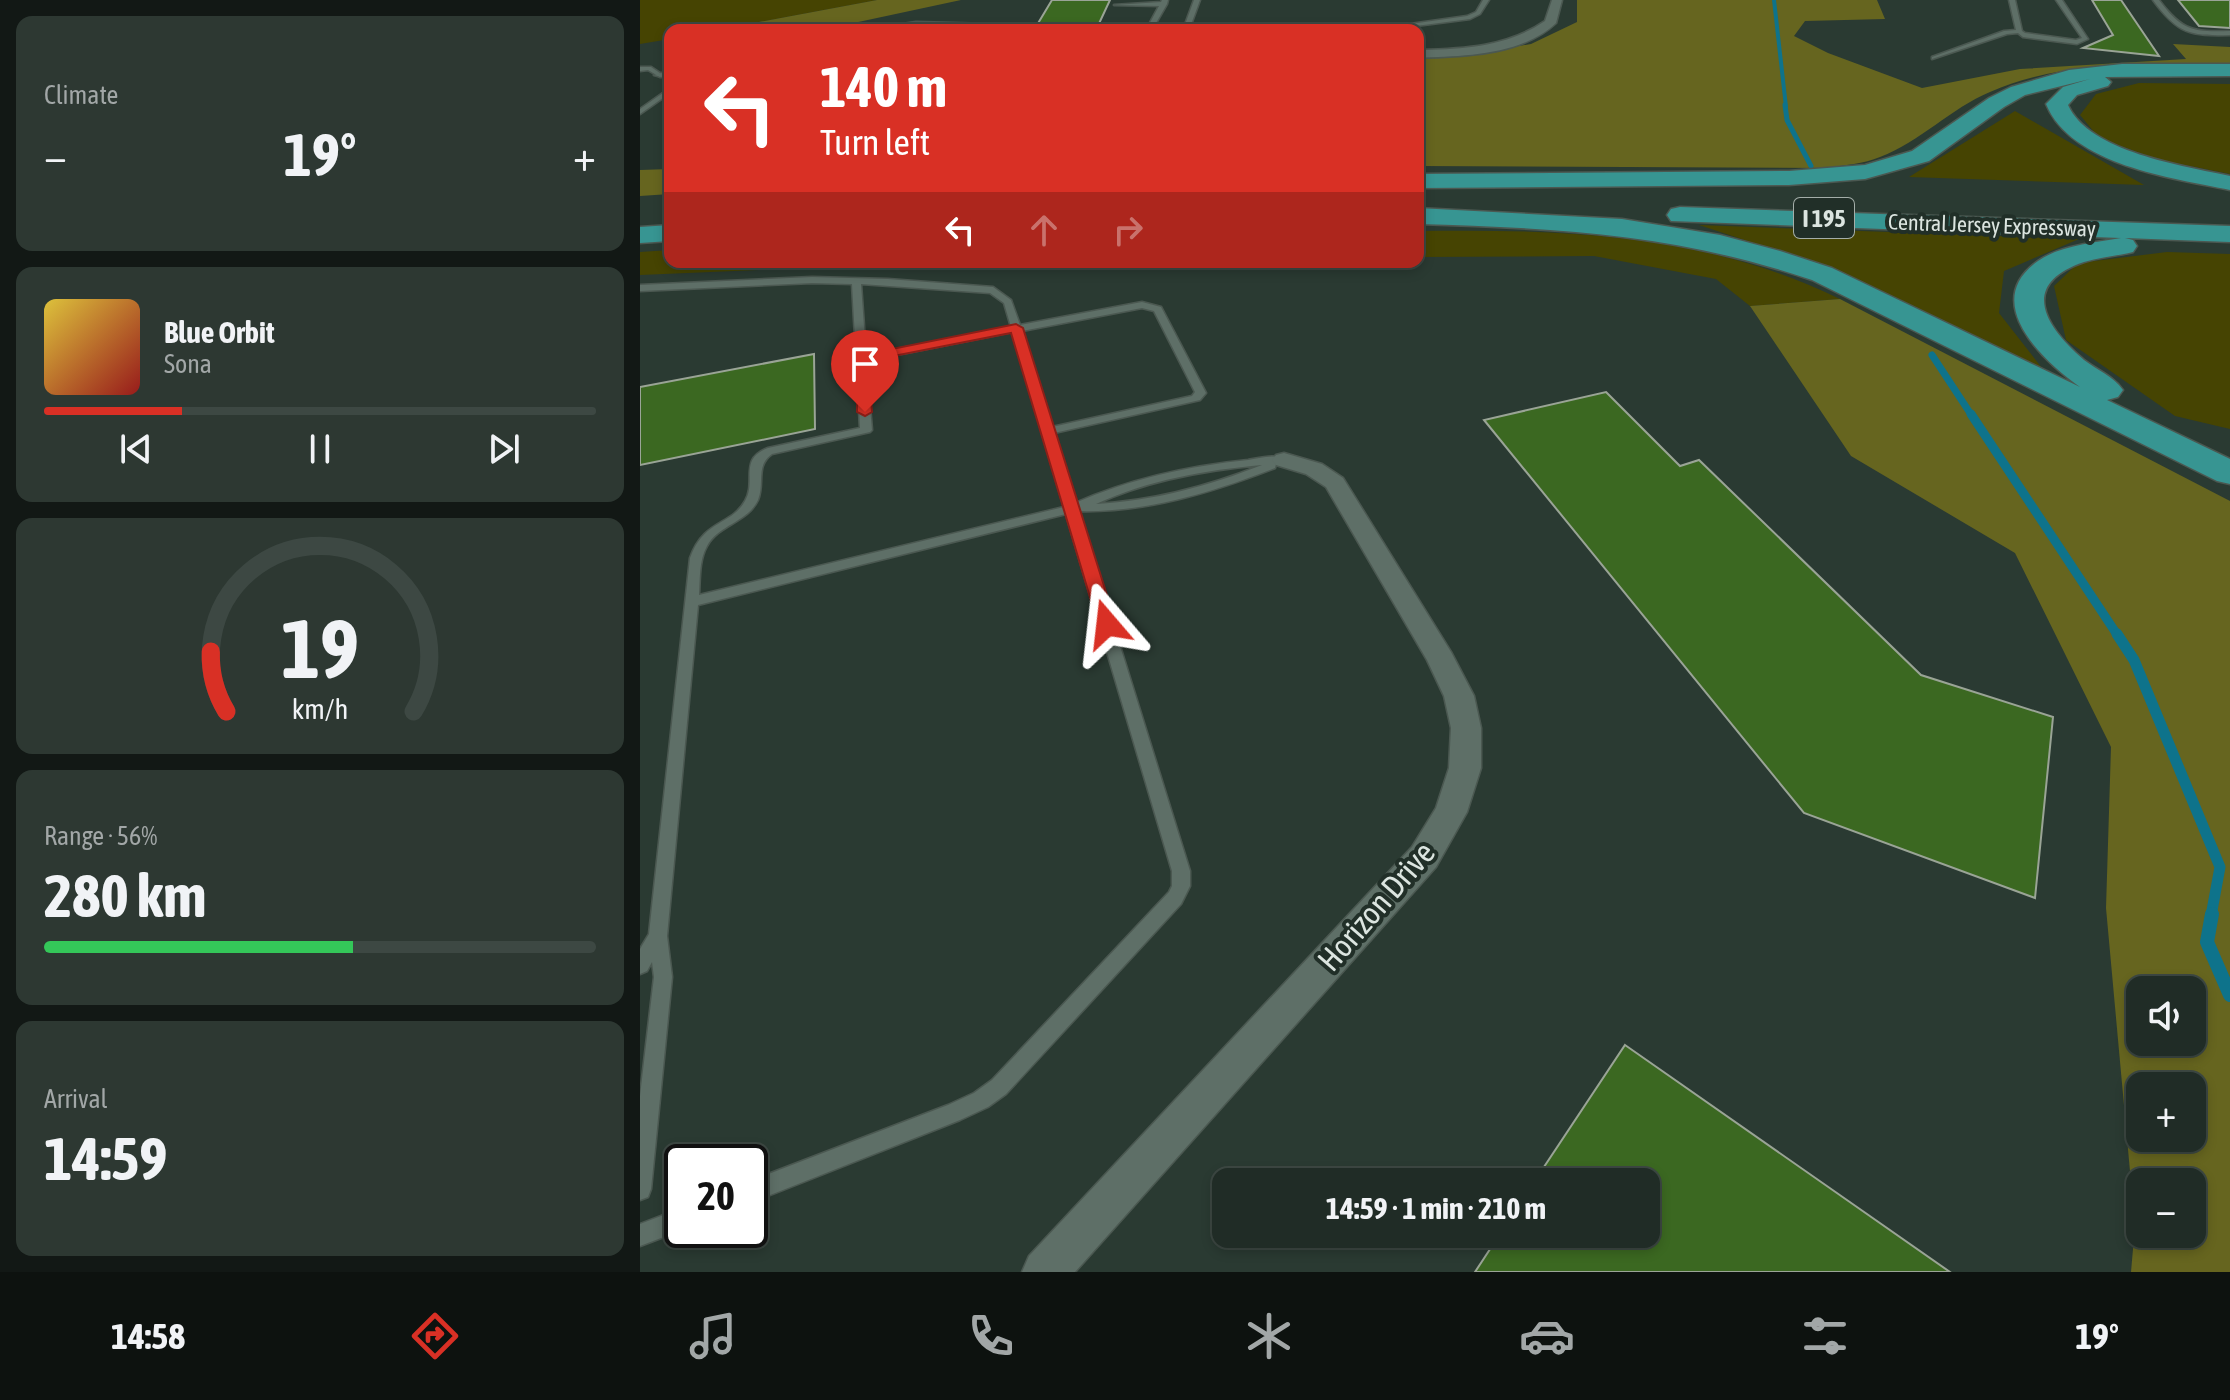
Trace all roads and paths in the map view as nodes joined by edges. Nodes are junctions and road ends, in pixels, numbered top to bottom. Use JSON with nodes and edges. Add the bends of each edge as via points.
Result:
{"nodes":[{"id":1,"x":1197,"y":0,"type":"edge"},
{"id":2,"x":1486,"y":0,"type":"edge"},
{"id":3,"x":1556,"y":0,"type":"edge"},
{"id":4,"x":2012,"y":0,"type":"edge"},
{"id":5,"x":2059,"y":0,"type":"edge"},
{"id":6,"x":2156,"y":0,"type":"edge"},
{"id":7,"x":1165,"y":2,"type":"edge"},
{"id":8,"x":1117,"y":5,"type":"dead end"},
{"id":9,"x":1142,"y":13,"type":"dead end"},
{"id":10,"x":1157,"y":13,"type":"junction"},
{"id":11,"x":946,"y":24,"type":"edge"},
{"id":12,"x":980,"y":24,"type":"edge"},
{"id":13,"x":1152,"y":24,"type":"edge"},
{"id":14,"x":1188,"y":24,"type":"edge"},
{"id":15,"x":1424,"y":25,"type":"edge"},
{"id":16,"x":2019,"y":31,"type":"junction"},
{"id":17,"x":2230,"y":33,"type":"edge"},
{"id":18,"x":1424,"y":53,"type":"edge"},
{"id":19,"x":1934,"y":58,"type":"dead end"},
{"id":20,"x":640,"y":69,"type":"edge"},
{"id":21,"x":2230,"y":70,"type":"edge"},
{"id":22,"x":664,"y":75,"type":"edge"},
{"id":23,"x":2230,"y":77,"type":"edge"},
{"id":24,"x":664,"y":94,"type":"edge"},
{"id":25,"x":640,"y":112,"type":"edge"},
{"id":26,"x":1424,"y":182,"type":"edge"},
{"id":27,"x":1424,"y":182,"type":"edge"},
{"id":28,"x":1884,"y":193,"type":"dead end"},
{"id":29,"x":2228,"y":198,"type":"edge"},
{"id":30,"x":1424,"y":214,"type":"edge"},
{"id":31,"x":1424,"y":214,"type":"edge"},
{"id":32,"x":664,"y":233,"type":"edge"},
{"id":33,"x":2230,"y":234,"type":"edge"},
{"id":34,"x":640,"y":235,"type":"edge"},
{"id":35,"x":2230,"y":244,"type":"edge"},
{"id":36,"x":856,"y":281,"type":"junction"},
{"id":37,"x":640,"y":288,"type":"edge"},
{"id":38,"x":1016,"y":328,"type":"junction"},
{"id":39,"x":861,"y":359,"type":"junction"},
{"id":40,"x":1049,"y":431,"type":"junction"},
{"id":41,"x":2230,"y":442,"type":"edge"},
{"id":42,"x":1284,"y":460,"type":"junction"},
{"id":43,"x":2230,"y":473,"type":"edge"},
{"id":44,"x":1073,"y":509,"type":"junction"},
{"id":45,"x":691,"y":602,"type":"junction"},
{"id":46,"x":658,"y":936,"type":"junction"},
{"id":47,"x":640,"y":965,"type":"edge"},
{"id":48,"x":768,"y":1185,"type":"edge"},
{"id":49,"x":640,"y":1189,"type":"edge"},
{"id":50,"x":664,"y":1226,"type":"edge"},
{"id":51,"x":640,"y":1235,"type":"edge"},
{"id":52,"x":1045,"y":1272,"type":"edge"}],
"edges":[{"from":1,"to":14,"type":"lane"},
{"from":2,"to":15,"type":"lane","via":[[1468,18]]},
{"from":3,"to":18,"type":"street","via":[[1550,23],[1532,35],[1484,48]]},
{"from":4,"to":16,"type":"lane"},
{"from":5,"to":16,"type":"lane","via":[[2085,39]]},
{"from":6,"to":17,"type":"lane","via":[[2179,28]]},
{"from":7,"to":8,"type":"lane"},
{"from":7,"to":10,"type":"lane"},
{"from":9,"to":10,"type":"lane"},
{"from":10,"to":13,"type":"lane"},
{"from":11,"to":12,"type":"lane"},
{"from":16,"to":19,"type":"lane"},
{"from":20,"to":22,"type":"lane"},
{"from":21,"to":26,"type":"highway","via":[[2122,71],[2039,83],[2005,96],[1922,155],[1847,174]]},
{"from":23,"to":29,"type":"highway","via":[[2147,76],[2098,82],[2070,91],[2057,104],[2073,129],[2108,149]]},
{"from":24,"to":25,"type":"lane"},
{"from":27,"to":28,"type":"highway","name":"Central Jersey Expressway","number":"I 195"},
{"from":30,"to":33,"type":"highway","name":"Central Jersey Expressway","number":"I 195","via":[[1752,216]]},
{"from":31,"to":43,"type":"highway","via":[[1628,225],[1708,239],[1787,261]]},
{"from":32,"to":34,"type":"highway"},
{"from":35,"to":41,"type":"highway","via":[[2155,244],[2081,253],[2035,279],[2027,306],[2043,340],[2083,376],[2150,413]]},
{"from":36,"to":37,"type":"lane"},
{"from":36,"to":38,"type":"lane","via":[[993,290],[1008,302]]},
{"from":36,"to":39,"type":"lane"},
{"from":38,"to":39,"type":"lane"},
{"from":38,"to":40,"type":"lane"},
{"from":38,"to":40,"type":"lane","via":[[1152,306],[1201,393],[1189,401]]},
{"from":39,"to":45,"type":"lane","via":[[866,430],[759,456],[754,497],[703,540]]},
{"from":40,"to":44,"type":"lane"},
{"from":42,"to":44,"type":"lane","via":[[1200,469],[1116,490]]},
{"from":42,"to":44,"type":"lane","via":[[1221,484],[1146,502]]},
{"from":42,"to":52,"type":"street","name":"Horizon Drive","via":[[1314,469],[1335,483],[1441,659],[1459,696],[1466,728],[1465,768],[1451,812],[1424,857]]},
{"from":44,"to":45,"type":"lane"},
{"from":44,"to":48,"type":"lane","via":[[1181,871],[1181,886],[999,1087],[981,1100]]},
{"from":45,"to":46,"type":"lane"},
{"from":46,"to":47,"type":"lane"},
{"from":46,"to":49,"type":"lane","via":[[663,977]]},
{"from":50,"to":51,"type":"lane"}]}
